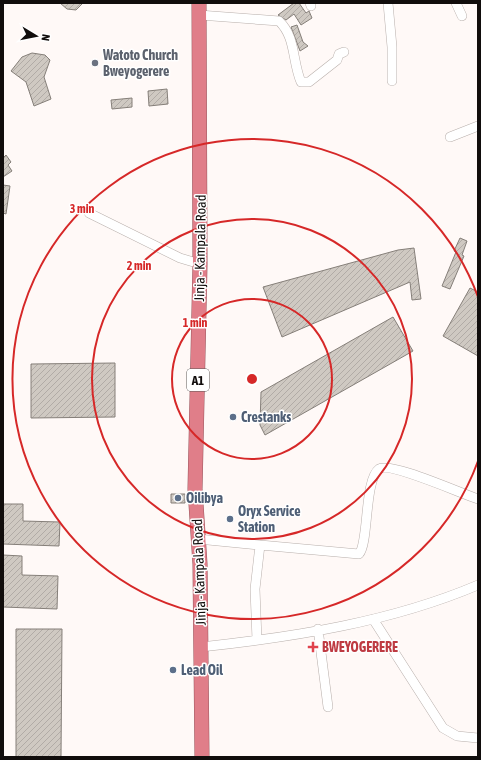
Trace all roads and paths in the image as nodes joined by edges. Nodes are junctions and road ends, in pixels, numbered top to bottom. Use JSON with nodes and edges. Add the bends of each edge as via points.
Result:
{"nodes":[{"id":1,"x":388,"y":3,"type":"edge"},
{"id":2,"x":456,"y":3,"type":"edge"},
{"id":3,"x":198,"y":9,"type":"edge"},
{"id":4,"x":462,"y":16,"type":"dead end"},
{"id":5,"x":344,"y":52,"type":"dead end"},
{"id":6,"x":392,"y":81,"type":"dead end"},
{"id":7,"x":478,"y":126,"type":"edge"},
{"id":8,"x":450,"y":137,"type":"dead end"},
{"id":9,"x":90,"y":213,"type":"dead end"},
{"id":10,"x":200,"y":264,"type":"junction"},
{"id":11,"x":478,"y":499,"type":"edge"},
{"id":12,"x":198,"y":540,"type":"junction"},
{"id":13,"x":260,"y":545,"type":"junction"},
{"id":14,"x":478,"y":585,"type":"edge"},
{"id":15,"x":373,"y":620,"type":"junction"},
{"id":16,"x":318,"y":629,"type":"junction"},
{"id":17,"x":257,"y":640,"type":"junction"},
{"id":18,"x":201,"y":647,"type":"junction"},
{"id":19,"x":328,"y":707,"type":"dead end"},
{"id":20,"x":478,"y":738,"type":"edge"},
{"id":21,"x":202,"y":757,"type":"edge"}],
"edges":[{"from":1,"to":6,"type":"street"},
{"from":2,"to":4,"type":"street"},
{"from":3,"to":5,"type":"street","via":[[279,21],[290,35],[301,82],[309,82]]},
{"from":3,"to":10,"type":"highway","name":"Jinja - Kampala Road","number":"A1"},
{"from":7,"to":8,"type":"street"},
{"from":9,"to":10,"type":"street","via":[[180,258]]},
{"from":10,"to":12,"type":"highway","name":"Jinja - Kampala Road","number":"A1","via":[[195,489]]},
{"from":11,"to":13,"type":"street","via":[[415,475],[382,467],[374,477],[362,550],[359,554]]},
{"from":12,"to":13,"type":"street"},
{"from":12,"to":18,"type":"highway","name":"Jinja - Kampala Road","number":"A1"},
{"from":13,"to":17,"type":"street","via":[[255,589]]},
{"from":14,"to":15,"type":"street","via":[[422,606]]},
{"from":15,"to":16,"type":"street"},
{"from":15,"to":20,"type":"street","via":[[443,728],[451,734]]},
{"from":16,"to":17,"type":"street"},
{"from":16,"to":19,"type":"street"},
{"from":17,"to":18,"type":"street"},
{"from":18,"to":21,"type":"highway","name":"Jinja - Kampala Road","number":"A1"}]}
